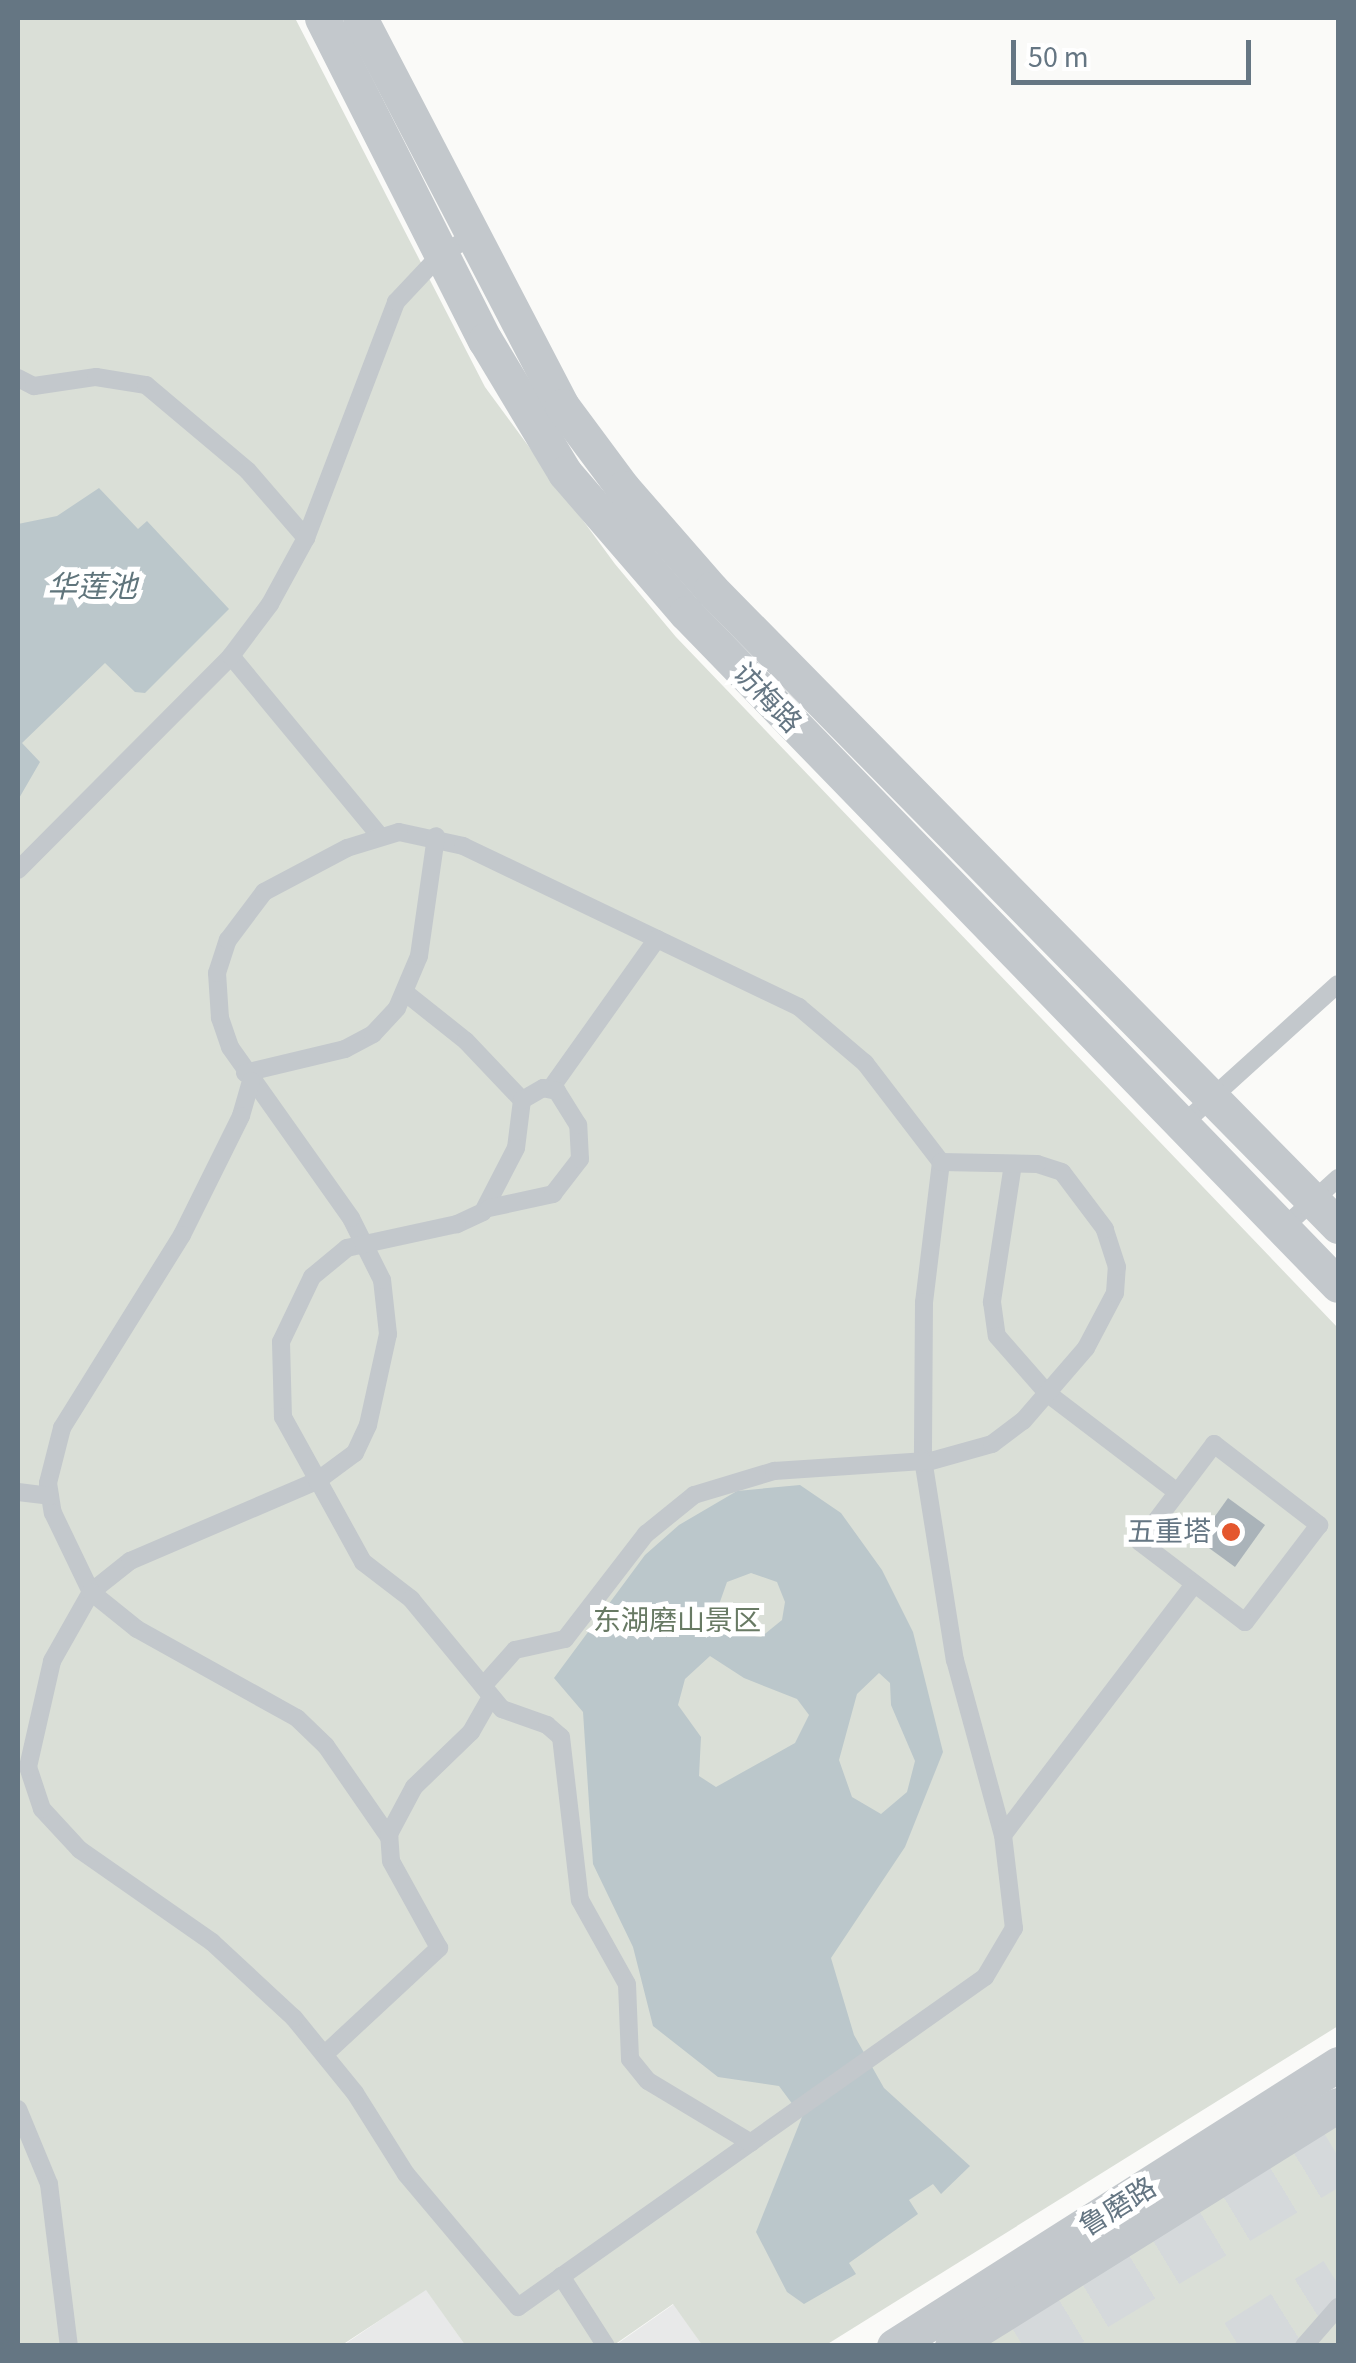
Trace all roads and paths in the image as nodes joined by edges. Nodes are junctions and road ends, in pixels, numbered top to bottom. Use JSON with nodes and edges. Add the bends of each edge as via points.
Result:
{"nodes":[{"id":1,"x":322,"y":18,"type":"edge"},
{"id":2,"x":360,"y":18,"type":"edge"},
{"id":3,"x":474,"y":236,"type":"junction"},
{"id":4,"x":442,"y":253,"type":"junction"},
{"id":5,"x":18,"y":378,"type":"edge"},
{"id":6,"x":306,"y":538,"type":"junction"},
{"id":7,"x":699,"y":601,"type":"junction"},
{"id":8,"x":231,"y":656,"type":"junction"},
{"id":9,"x":379,"y":835,"type":"junction"},
{"id":10,"x":436,"y":836,"type":"junction"},
{"id":11,"x":18,"y":870,"type":"edge"},
{"id":12,"x":657,"y":939,"type":"junction"},
{"id":13,"x":1338,"y":984,"type":"edge"},
{"id":14,"x":407,"y":994,"type":"junction"},
{"id":15,"x":248,"y":1077,"type":"junction"},
{"id":16,"x":551,"y":1088,"type":"junction"},
{"id":17,"x":1213,"y":1094,"type":"junction"},
{"id":18,"x":522,"y":1100,"type":"junction"},
{"id":19,"x":1184,"y":1123,"type":"junction"},
{"id":20,"x":941,"y":1162,"type":"junction"},
{"id":21,"x":1013,"y":1164,"type":"junction"},
{"id":22,"x":503,"y":1179,"type":"junction"},
{"id":23,"x":1326,"y":1189,"type":"edge"},
{"id":24,"x":515,"y":1202,"type":"junction"},
{"id":25,"x":490,"y":1208,"type":"junction"},
{"id":26,"x":1284,"y":1226,"type":"junction"},
{"id":27,"x":1338,"y":1226,"type":"edge"},
{"id":28,"x":364,"y":1243,"type":"junction"},
{"id":29,"x":1338,"y":1285,"type":"edge"},
{"id":30,"x":1047,"y":1393,"type":"junction"},
{"id":31,"x":924,"y":1462,"type":"junction"},
{"id":32,"x":316,"y":1481,"type":"junction"},
{"id":33,"x":18,"y":1492,"type":"edge"},
{"id":34,"x":1177,"y":1492,"type":"junction"},
{"id":35,"x":50,"y":1496,"type":"junction"},
{"id":36,"x":1194,"y":1584,"type":"junction"},
{"id":37,"x":91,"y":1592,"type":"junction"},
{"id":38,"x":487,"y":1692,"type":"junction"},
{"id":39,"x":1003,"y":1835,"type":"junction"},
{"id":40,"x":388,"y":1837,"type":"junction"},
{"id":41,"x":324,"y":2054,"type":"junction"},
{"id":42,"x":1338,"y":2064,"type":"edge"},
{"id":43,"x":1338,"y":2105,"type":"edge"},
{"id":44,"x":18,"y":2109,"type":"edge"},
{"id":45,"x":751,"y":2142,"type":"junction"},
{"id":46,"x":561,"y":2276,"type":"junction"},
{"id":47,"x":1338,"y":2307,"type":"edge"},
{"id":48,"x":69,"y":2346,"type":"edge"},
{"id":49,"x":606,"y":2346,"type":"edge"},
{"id":50,"x":894,"y":2346,"type":"edge"},
{"id":51,"x":952,"y":2346,"type":"edge"},
{"id":52,"x":1304,"y":2346,"type":"edge"}],
"edges":[{"from":1,"to":4,"type":"street","name":"访梅路"},
{"from":2,"to":3,"type":"street","name":"访梅路"},
{"from":3,"to":4,"type":"lane"},
{"from":3,"to":7,"type":"street","name":"访梅路","via":[[562,406]]},
{"from":4,"to":6,"type":"lane","via":[[396,302]]},
{"from":4,"to":7,"type":"street","name":"访梅路","via":[[546,446]]},
{"from":5,"to":6,"type":"lane","via":[[34,386],[96,377],[146,385],[248,471]]},
{"from":6,"to":8,"type":"lane"},
{"from":7,"to":17,"type":"street","name":"访梅路"},
{"from":7,"to":19,"type":"street","name":"访梅路"},
{"from":8,"to":9,"type":"lane"},
{"from":8,"to":11,"type":"lane"},
{"from":9,"to":10,"type":"lane"},
{"from":9,"to":15,"type":"lane","via":[[264,892],[228,940],[217,973],[220,1018]]},
{"from":10,"to":12,"type":"lane"},
{"from":10,"to":14,"type":"lane"},
{"from":12,"to":16,"type":"lane"},
{"from":12,"to":20,"type":"lane","via":[[772,991],[815,1019],[865,1063]]},
{"from":13,"to":17,"type":"lane"},
{"from":14,"to":15,"type":"lane","via":[[361,1042]]},
{"from":14,"to":18,"type":"lane","via":[[466,1041]]},
{"from":15,"to":28,"type":"lane"},
{"from":15,"to":35,"type":"lane","via":[[241,1116],[182,1236],[73,1404],[51,1458]]},
{"from":16,"to":18,"type":"lane"},
{"from":16,"to":24,"type":"lane","via":[[578,1125],[580,1159],[554,1194]]},
{"from":17,"to":19,"type":"lane"},
{"from":17,"to":23,"type":"street","name":"访梅路"},
{"from":18,"to":22,"type":"lane","via":[[520,1133]]},
{"from":19,"to":26,"type":"street","name":"访梅路"},
{"from":20,"to":21,"type":"lane"},
{"from":20,"to":31,"type":"lane","via":[[922,1335]]},
{"from":21,"to":30,"type":"lane","via":[[992,1322],[1003,1346]]},
{"from":21,"to":30,"type":"lane","via":[[1050,1166],[1071,1180],[1105,1228],[1117,1267],[1106,1316]]},
{"from":22,"to":24,"type":"lane"},
{"from":22,"to":25,"type":"lane"},
{"from":23,"to":26,"type":"lane"},
{"from":23,"to":27,"type":"street","name":"访梅路"},
{"from":24,"to":25,"type":"lane"},
{"from":25,"to":28,"type":"lane","via":[[456,1224]]},
{"from":26,"to":29,"type":"street","name":"访梅路"},
{"from":28,"to":32,"type":"lane","via":[[386,1298],[385,1355],[355,1453]]},
{"from":28,"to":32,"type":"lane","via":[[336,1254],[312,1276],[281,1342],[283,1418]]},
{"from":30,"to":31,"type":"lane","via":[[992,1444]]},
{"from":30,"to":34,"type":"lane"},
{"from":31,"to":38,"type":"lane","via":[[774,1471],[694,1496],[646,1534],[566,1639],[515,1650]]},
{"from":31,"to":39,"type":"lane","via":[[955,1660]]},
{"from":32,"to":37,"type":"lane","via":[[130,1561]]},
{"from":32,"to":38,"type":"lane","via":[[363,1562],[411,1598]]},
{"from":33,"to":35,"type":"lane"},
{"from":34,"to":36,"type":"lane","via":[[1140,1542]]},
{"from":34,"to":36,"type":"lane","via":[[1214,1444],[1319,1525],[1245,1622]]},
{"from":35,"to":37,"type":"lane","via":[[61,1539]]},
{"from":36,"to":39,"type":"lane"},
{"from":37,"to":40,"type":"lane","via":[[137,1628],[297,1718],[326,1746]]},
{"from":37,"to":41,"type":"lane","via":[[52,1660],[30,1739],[28,1768],[42,1809],[80,1850],[249,1973]]},
{"from":38,"to":40,"type":"lane","via":[[471,1732],[408,1796]]},
{"from":38,"to":45,"type":"lane","via":[[508,1712],[555,1730],[566,1748],[580,1900],[627,1984],[630,2059],[648,2081]]},
{"from":39,"to":45,"type":"lane","via":[[1012,1936],[986,1977]]},
{"from":40,"to":41,"type":"lane","via":[[391,1861],[440,1948]]},
{"from":41,"to":46,"type":"lane","via":[[406,2174],[518,2307]]},
{"from":42,"to":50,"type":"street","name":"鲁磨路"},
{"from":43,"to":51,"type":"street"},
{"from":44,"to":48,"type":"lane","via":[[49,2184]]},
{"from":45,"to":46,"type":"lane"},
{"from":46,"to":49,"type":"lane"},
{"from":47,"to":52,"type":"lane"}]}
